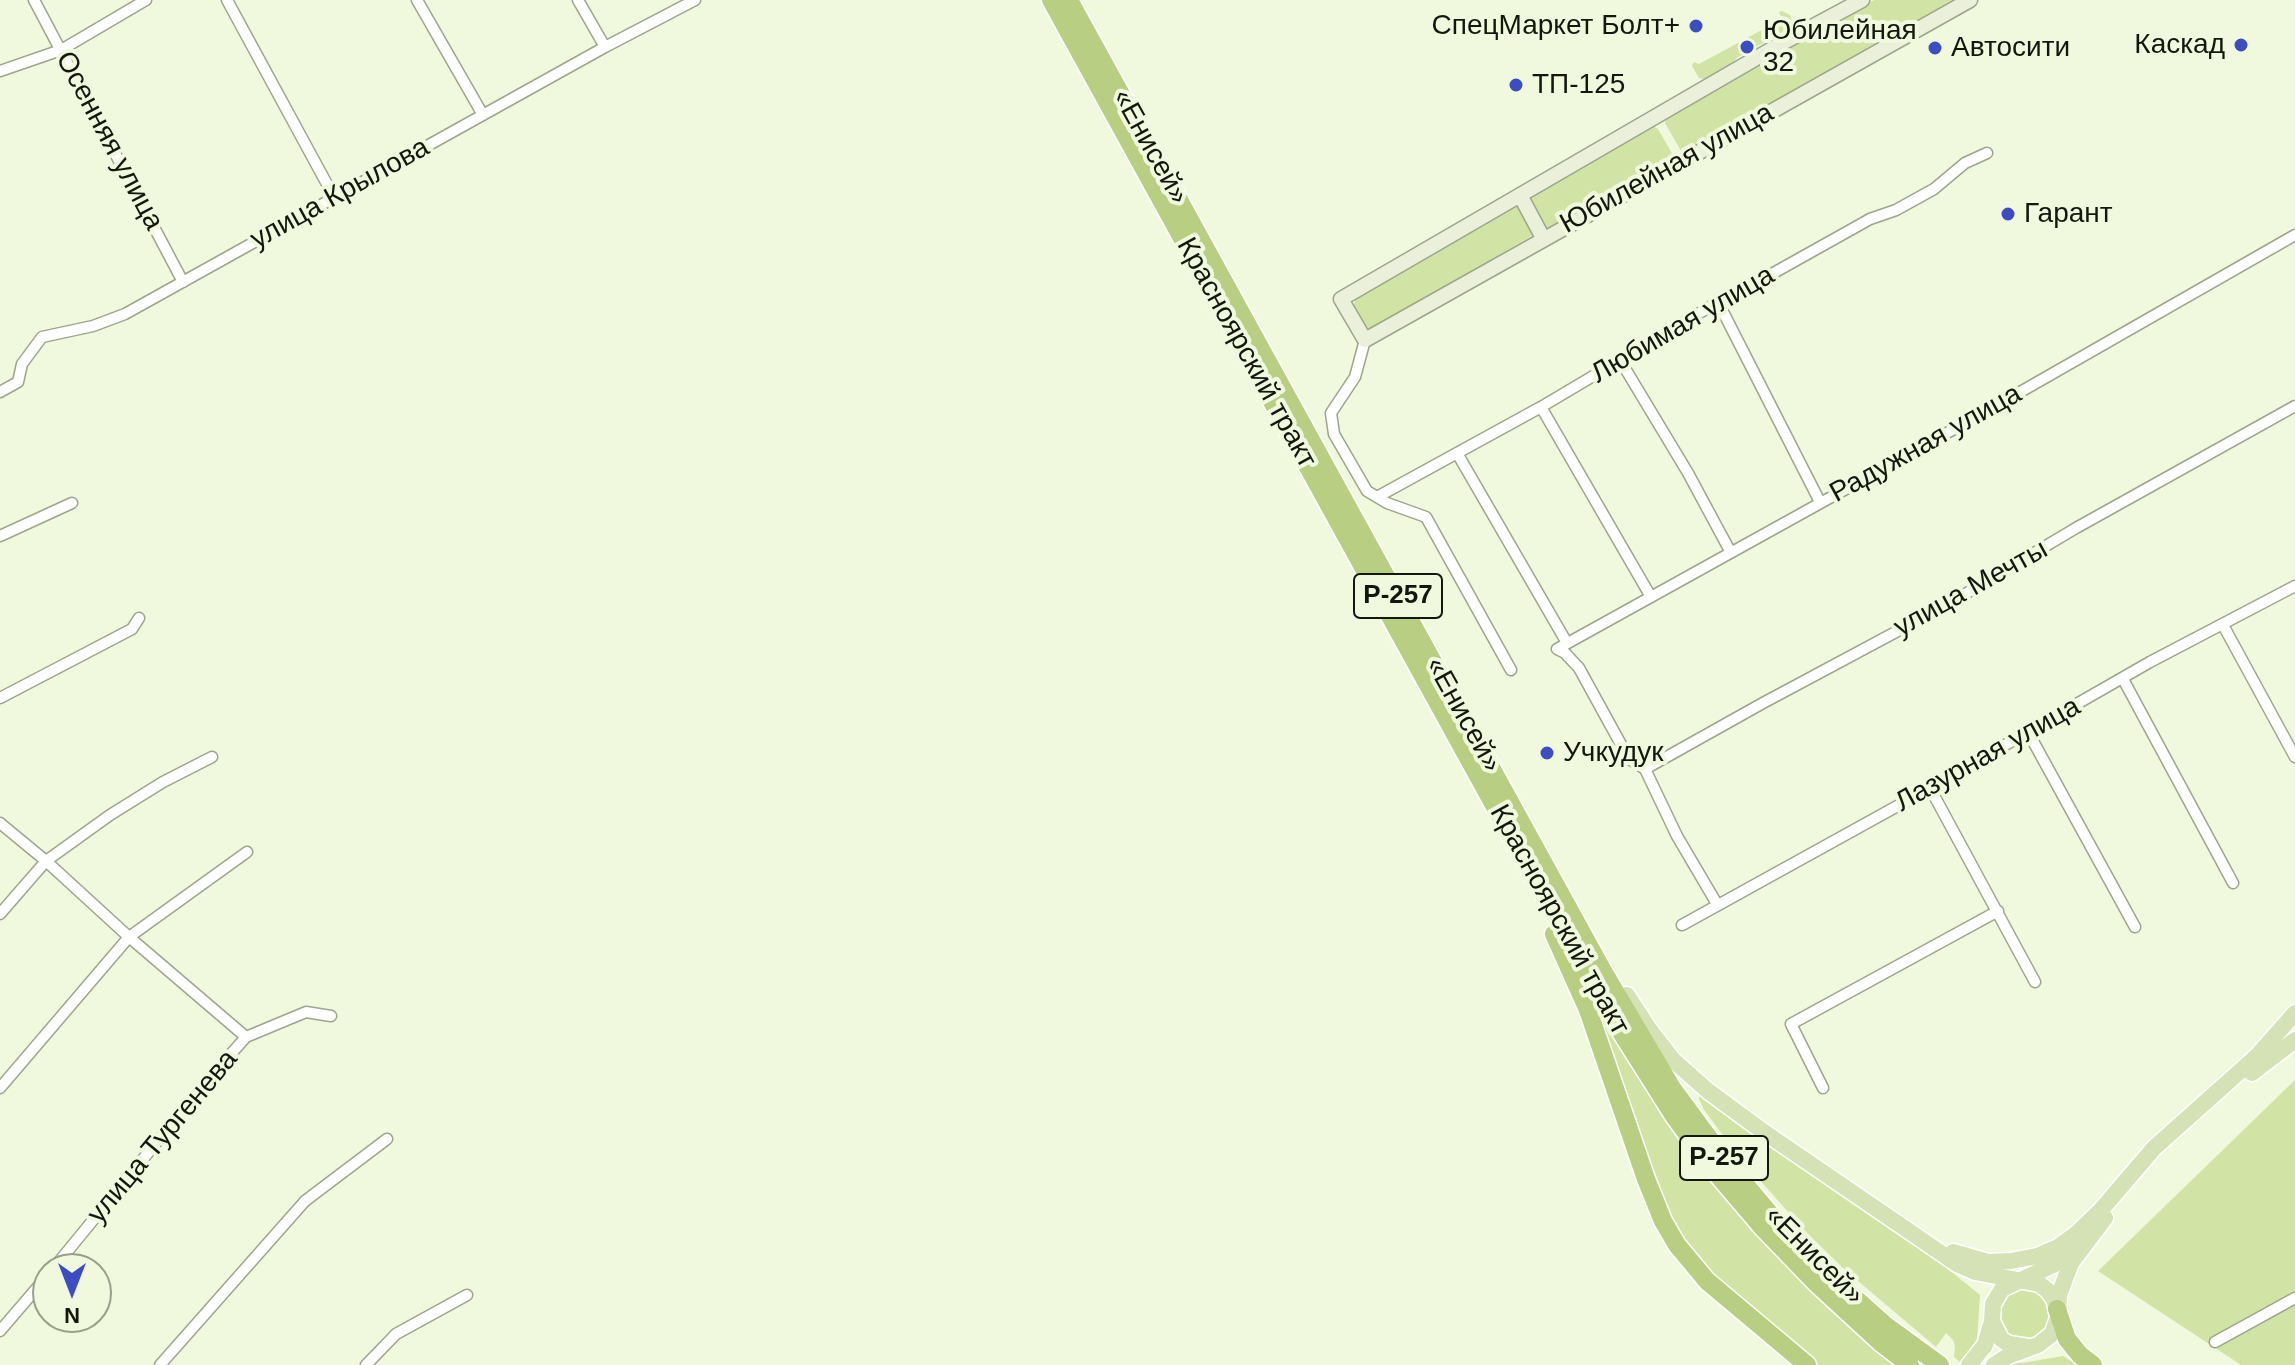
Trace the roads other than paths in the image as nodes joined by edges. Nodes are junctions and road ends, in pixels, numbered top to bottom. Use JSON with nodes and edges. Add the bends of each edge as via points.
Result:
{"nodes":[{"id":1,"x":34,"y":0,"type":"edge"},
{"id":2,"x":146,"y":0,"type":"edge"},
{"id":3,"x":227,"y":0,"type":"edge"},
{"id":4,"x":417,"y":0,"type":"edge"},
{"id":5,"x":578,"y":0,"type":"edge"},
{"id":6,"x":695,"y":0,"type":"edge"},
{"id":7,"x":1051,"y":0,"type":"edge"},
{"id":8,"x":1069,"y":0,"type":"edge"},
{"id":9,"x":1862,"y":0,"type":"edge"},
{"id":10,"x":1970,"y":0,"type":"edge"},
{"id":11,"x":605,"y":47,"type":"junction"},
{"id":12,"x":61,"y":50,"type":"junction"},
{"id":13,"x":0,"y":71,"type":"edge"},
{"id":14,"x":483,"y":115,"type":"junction"},
{"id":15,"x":1987,"y":153,"type":"dead end"},
{"id":16,"x":1520,"y":195,"type":"junction"},
{"id":17,"x":334,"y":197,"type":"junction"},
{"id":18,"x":2295,"y":235,"type":"edge"},
{"id":19,"x":1543,"y":238,"type":"junction"},
{"id":20,"x":183,"y":282,"type":"junction"},
{"id":21,"x":1718,"y":302,"type":"junction"},
{"id":22,"x":1365,"y":340,"type":"junction"},
{"id":23,"x":1620,"y":360,"type":"junction"},
{"id":24,"x":0,"y":392,"type":"edge"},
{"id":25,"x":2295,"y":406,"type":"edge"},
{"id":26,"x":1541,"y":407,"type":"junction"},
{"id":27,"x":1457,"y":453,"type":"junction"},
{"id":28,"x":1377,"y":497,"type":"junction"},
{"id":29,"x":1820,"y":502,"type":"junction"},
{"id":30,"x":72,"y":503,"type":"dead end"},
{"id":31,"x":0,"y":536,"type":"edge"},
{"id":32,"x":1730,"y":551,"type":"junction"},
{"id":33,"x":2295,"y":586,"type":"edge"},
{"id":34,"x":1651,"y":597,"type":"junction"},
{"id":35,"x":139,"y":618,"type":"dead end"},
{"id":36,"x":2223,"y":625,"type":"junction"},
{"id":37,"x":1567,"y":643,"type":"junction"},
{"id":38,"x":1511,"y":670,"type":"dead end"},
{"id":39,"x":2123,"y":679,"type":"junction"},
{"id":40,"x":0,"y":698,"type":"edge"},
{"id":41,"x":2028,"y":732,"type":"junction"},
{"id":42,"x":212,"y":757,"type":"dead end"},
{"id":43,"x":2295,"y":757,"type":"edge"},
{"id":44,"x":1645,"y":769,"type":"junction"},
{"id":45,"x":1930,"y":788,"type":"junction"},
{"id":46,"x":0,"y":823,"type":"edge"},
{"id":47,"x":1511,"y":836,"type":"junction"},
{"id":48,"x":247,"y":852,"type":"dead end"},
{"id":49,"x":46,"y":861,"type":"junction"},
{"id":50,"x":2233,"y":883,"type":"dead end"},
{"id":51,"x":1717,"y":904,"type":"junction"},
{"id":52,"x":1998,"y":911,"type":"junction"},
{"id":53,"x":0,"y":914,"type":"edge"},
{"id":54,"x":1572,"y":914,"type":"junction"},
{"id":55,"x":1682,"y":925,"type":"dead end"},
{"id":56,"x":2135,"y":927,"type":"dead end"},
{"id":57,"x":129,"y":937,"type":"junction"},
{"id":58,"x":2035,"y":982,"type":"dead end"},
{"id":59,"x":2295,"y":1013,"type":"edge"},
{"id":60,"x":331,"y":1016,"type":"dead end"},
{"id":61,"x":246,"y":1037,"type":"junction"},
{"id":62,"x":2295,"y":1040,"type":"edge"},
{"id":63,"x":0,"y":1088,"type":"edge"},
{"id":64,"x":1823,"y":1088,"type":"dead end"},
{"id":65,"x":387,"y":1139,"type":"dead end"},
{"id":66,"x":2101,"y":1210,"type":"junction"},
{"id":67,"x":1905,"y":1230,"type":"junction"},
{"id":68,"x":66,"y":1253,"type":"edge"},
{"id":69,"x":2018,"y":1282,"type":"junction"},
{"id":70,"x":32,"y":1294,"type":"edge"},
{"id":71,"x":467,"y":1295,"type":"dead end"},
{"id":72,"x":2295,"y":1298,"type":"edge"},
{"id":73,"x":2057,"y":1309,"type":"junction"},
{"id":74,"x":1992,"y":1321,"type":"junction"},
{"id":75,"x":0,"y":1331,"type":"edge"},
{"id":76,"x":2215,"y":1342,"type":"dead end"},
{"id":77,"x":2029,"y":1347,"type":"junction"},
{"id":78,"x":1935,"y":1361,"type":"edge"},
{"id":79,"x":160,"y":1365,"type":"edge"},
{"id":80,"x":366,"y":1365,"type":"edge"},
{"id":81,"x":1807,"y":1365,"type":"edge"},
{"id":82,"x":1910,"y":1365,"type":"edge"},
{"id":83,"x":1969,"y":1365,"type":"edge"},
{"id":84,"x":1994,"y":1365,"type":"edge"},
{"id":85,"x":2093,"y":1365,"type":"edge"}],
"edges":[{"from":1,"to":12,"type":"street","name":"Осенняя улица"},
{"from":2,"to":12,"type":"street"},
{"from":3,"to":17,"type":"street"},
{"from":4,"to":14,"type":"street"},
{"from":5,"to":11,"type":"street"},
{"from":6,"to":11,"type":"street","name":"улица Крылова"},
{"from":7,"to":47,"type":"highway","name":"Красноярский тракт","number":"Р-257"},
{"from":8,"to":54,"type":"highway","name":"«Енисей»","number":"Р-257"},
{"from":9,"to":16,"type":"main road","name":"Юбилейная улица"},
{"from":10,"to":19,"type":"main road","name":"Юбилейная улица"},
{"from":11,"to":14,"type":"street","name":"улица Крылова"},
{"from":12,"to":13,"type":"street"},
{"from":12,"to":20,"type":"street","name":"Осенняя улица"},
{"from":14,"to":17,"type":"street","name":"улица Крылова"},
{"from":15,"to":21,"type":"street","name":"Любимая улица","via":[[1965,163],[1934,189]]},
{"from":16,"to":19,"type":"main road"},
{"from":16,"to":22,"type":"main road","name":"Юбилейная улица","via":[[1341,299]]},
{"from":17,"to":20,"type":"street","name":"улица Крылова"},
{"from":18,"to":29,"type":"street","name":"Радужная улица"},
{"from":19,"to":22,"type":"main road","name":"Юбилейная улица"},
{"from":20,"to":24,"type":"street","name":"улица Крылова","via":[[125,314],[42,337],[22,364],[18,382]]},
{"from":21,"to":23,"type":"street","name":"Любимая улица"},
{"from":21,"to":29,"type":"street"},
{"from":22,"to":28,"type":"street","via":[[1355,377],[1331,413],[1334,434],[1351,466]]},
{"from":23,"to":26,"type":"street","name":"Любимая улица"},
{"from":23,"to":32,"type":"street"},
{"from":25,"to":44,"type":"street","name":"улица Мечты"},
{"from":26,"to":27,"type":"street","name":"Любимая улица"},
{"from":26,"to":34,"type":"street"},
{"from":27,"to":28,"type":"street","name":"Любимая улица"},
{"from":27,"to":37,"type":"street"},
{"from":28,"to":38,"type":"street","via":[[1426,517]]},
{"from":29,"to":32,"type":"street","name":"Радужная улица"},
{"from":30,"to":31,"type":"street"},
{"from":32,"to":34,"type":"street","name":"Радужная улица"},
{"from":33,"to":36,"type":"street","name":"Лазурная улица"},
{"from":34,"to":37,"type":"street","name":"Радужная улица"},
{"from":35,"to":40,"type":"street","via":[[132,629]]},
{"from":36,"to":39,"type":"street","name":"Лазурная улица"},
{"from":36,"to":43,"type":"street"},
{"from":37,"to":44,"type":"street","name":"Радужная улица","via":[[1557,649],[1579,668],[1629,759]]},
{"from":39,"to":41,"type":"street","name":"Лазурная улица"},
{"from":39,"to":50,"type":"street"},
{"from":41,"to":45,"type":"street","name":"Лазурная улица"},
{"from":41,"to":56,"type":"street"},
{"from":42,"to":49,"type":"street","via":[[110,815]]},
{"from":44,"to":51,"type":"street"},
{"from":45,"to":51,"type":"street","name":"Лазурная улица"},
{"from":45,"to":52,"type":"street"},
{"from":46,"to":49,"type":"street"},
{"from":47,"to":81,"type":"highway","via":[[1588,1010],[1663,1221],[1707,1281]]},
{"from":47,"to":82,"type":"highway","name":"Красноярский тракт","number":"Р-257","via":[[1621,1032],[1711,1167],[1817,1284]]},
{"from":48,"to":57,"type":"street"},
{"from":49,"to":53,"type":"street"},
{"from":49,"to":57,"type":"street"},
{"from":51,"to":55,"type":"street","name":"Лазурная улица"},
{"from":52,"to":58,"type":"street"},
{"from":52,"to":64,"type":"street","via":[[1791,1024]]},
{"from":54,"to":67,"type":"main road","via":[[1673,1060],[1761,1130]]},
{"from":54,"to":78,"type":"highway","name":"«Енисей»","number":"Р-257","via":[[1672,1088],[1728,1164],[1829,1275]]},
{"from":57,"to":61,"type":"street"},
{"from":57,"to":63,"type":"street"},
{"from":59,"to":66,"type":"main road","via":[[2257,1056],[2154,1148]]},
{"from":60,"to":61,"type":"street","name":"улица Тургенева","via":[[306,1012]]},
{"from":61,"to":68,"type":"street","name":"улица Тургенева"},
{"from":62,"to":73,"type":"main road","via":[[2187,1127],[2137,1178],[2071,1263]]},
{"from":65,"to":79,"type":"street","via":[[305,1201]]},
{"from":66,"to":67,"type":"main road","via":[[2058,1247],[2011,1261],[1961,1256]]},
{"from":66,"to":69,"type":"main road","via":[[2072,1251]]},
{"from":67,"to":69,"type":"main road","via":[[1957,1264]]},
{"from":69,"to":73,"type":"main road","via":[[2039,1284]]},
{"from":69,"to":74,"type":"main road","via":[[1996,1296]]},
{"from":70,"to":75,"type":"street"},
{"from":71,"to":80,"type":"street","via":[[396,1334]]},
{"from":72,"to":76,"type":"street"},
{"from":73,"to":77,"type":"main road","via":[[2052,1334]]},
{"from":73,"to":85,"type":"highway","via":[[2067,1339]]},
{"from":74,"to":77,"type":"main road","via":[[2001,1339]]},
{"from":74,"to":83,"type":"main road","via":[[1985,1345]]},
{"from":77,"to":84,"type":"main road"}]}
